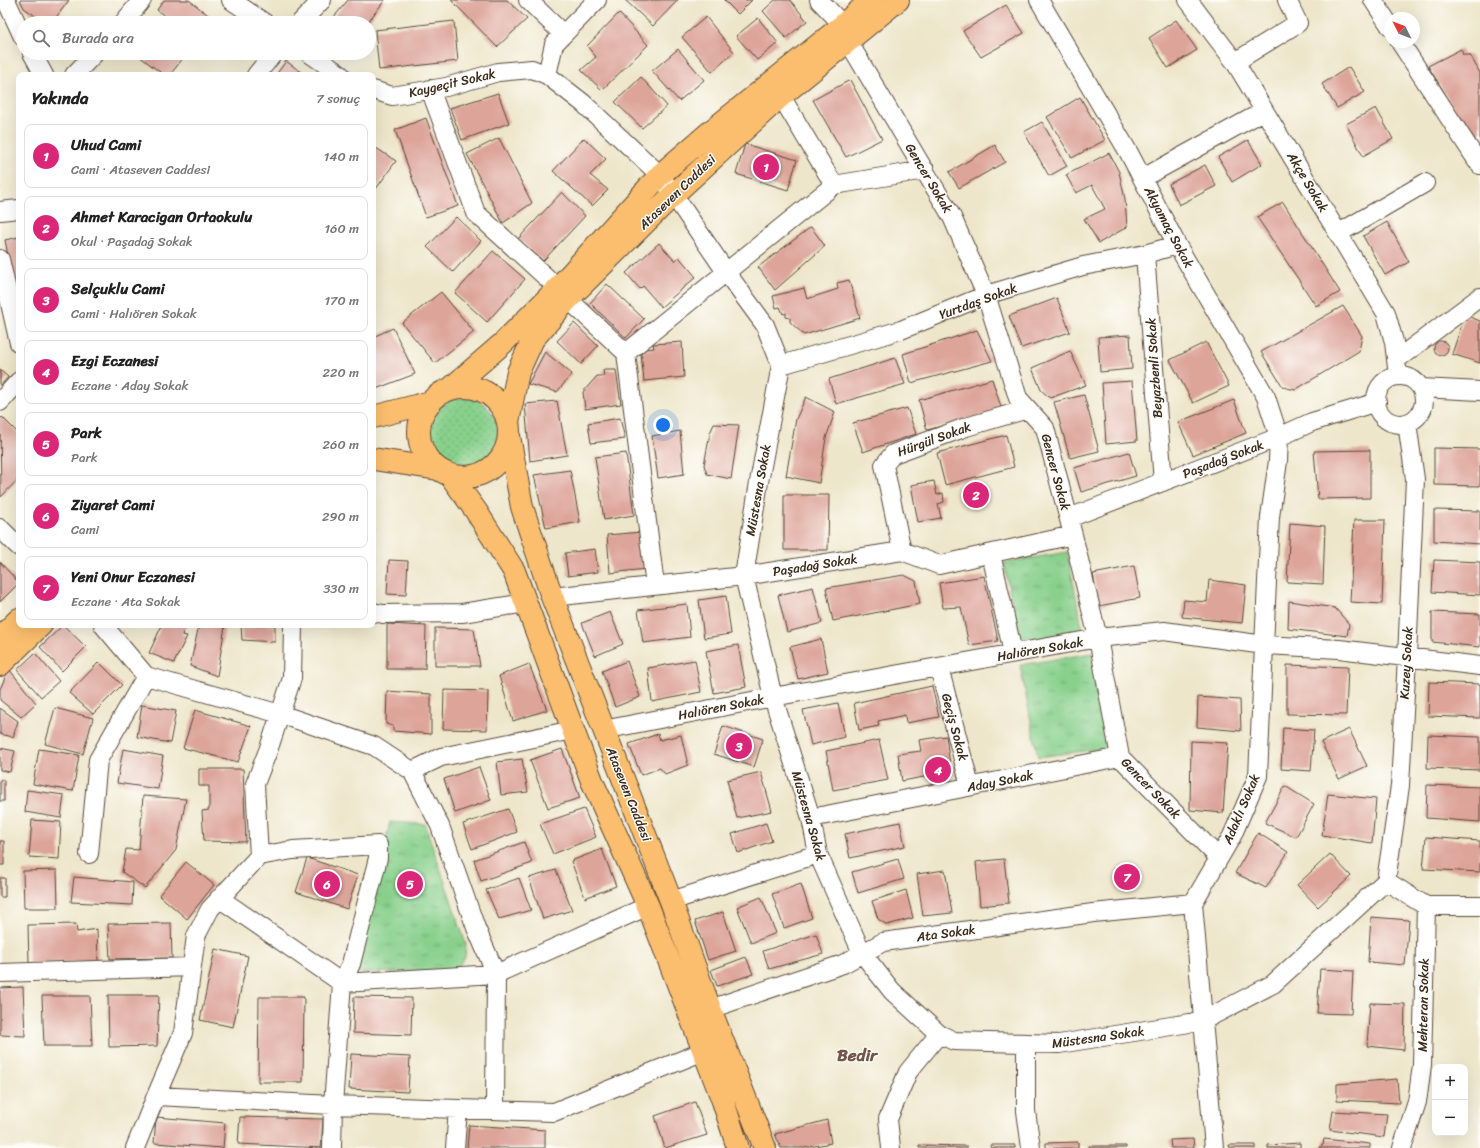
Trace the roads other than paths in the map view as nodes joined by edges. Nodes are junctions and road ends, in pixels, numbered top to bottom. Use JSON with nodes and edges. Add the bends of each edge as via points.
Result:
{"nodes":[{"id":1,"x":6,"y":0,"type":"edge"},
{"id":2,"x":142,"y":0,"type":"edge"},
{"id":3,"x":231,"y":0,"type":"edge"},
{"id":4,"x":322,"y":0,"type":"edge"},
{"id":5,"x":528,"y":0,"type":"edge"},
{"id":6,"x":597,"y":0,"type":"edge"},
{"id":7,"x":819,"y":0,"type":"edge"},
{"id":8,"x":871,"y":0,"type":"edge"},
{"id":9,"x":898,"y":0,"type":"edge"},
{"id":10,"x":1038,"y":0,"type":"edge"},
{"id":11,"x":1188,"y":0,"type":"edge"},
{"id":12,"x":1287,"y":0,"type":"edge"},
{"id":13,"x":1373,"y":0,"type":"edge"},
{"id":14,"x":129,"y":16,"type":"edge"},
{"id":15,"x":255,"y":16,"type":"edge"},
{"id":16,"x":307,"y":16,"type":"edge"},
{"id":17,"x":1384,"y":17,"type":"edge"},
{"id":18,"x":16,"y":22,"type":"edge"},
{"id":19,"x":845,"y":33,"type":"junction"},
{"id":20,"x":563,"y":34,"type":"junction"},
{"id":21,"x":1404,"y":48,"type":"edge"},
{"id":22,"x":36,"y":60,"type":"edge"},
{"id":23,"x":88,"y":60,"type":"edge"},
{"id":24,"x":268,"y":60,"type":"edge"},
{"id":25,"x":319,"y":60,"type":"edge"},
{"id":26,"x":1235,"y":62,"type":"junction"},
{"id":27,"x":42,"y":72,"type":"edge"},
{"id":28,"x":77,"y":72,"type":"edge"},
{"id":29,"x":258,"y":72,"type":"edge"},
{"id":30,"x":337,"y":72,"type":"edge"},
{"id":31,"x":539,"y":72,"type":"junction"},
{"id":32,"x":430,"y":89,"type":"junction"},
{"id":33,"x":376,"y":92,"type":"edge"},
{"id":34,"x":780,"y":96,"type":"junction"},
{"id":35,"x":1264,"y":111,"type":"junction"},
{"id":36,"x":1480,"y":165,"type":"edge"},
{"id":37,"x":925,"y":170,"type":"junction"},
{"id":38,"x":660,"y":175,"type":"junction"},
{"id":39,"x":1143,"y":178,"type":"junction"},
{"id":40,"x":1425,"y":182,"type":"dead end"},
{"id":41,"x":834,"y":185,"type":"junction"},
{"id":42,"x":674,"y":194,"type":"junction"},
{"id":43,"x":16,"y":209,"type":"edge"},
{"id":44,"x":0,"y":211,"type":"edge"},
{"id":45,"x":1339,"y":233,"type":"junction"},
{"id":46,"x":1177,"y":244,"type":"junction"},
{"id":47,"x":1145,"y":254,"type":"junction"},
{"id":48,"x":0,"y":259,"type":"edge"},
{"id":49,"x":726,"y":272,"type":"junction"},
{"id":50,"x":563,"y":294,"type":"junction"},
{"id":51,"x":986,"y":295,"type":"junction"},
{"id":52,"x":1480,"y":297,"type":"edge"},
{"id":53,"x":16,"y":330,"type":"edge"},
{"id":54,"x":626,"y":353,"type":"junction"},
{"id":55,"x":781,"y":365,"type":"junction"},
{"id":56,"x":1397,"y":368,"type":"junction"},
{"id":57,"x":16,"y":384,"type":"edge"},
{"id":58,"x":1421,"y":388,"type":"junction"},
{"id":59,"x":450,"y":389,"type":"junction"},
{"id":60,"x":1480,"y":391,"type":"edge"},
{"id":61,"x":0,"y":402,"type":"edge"},
{"id":62,"x":431,"y":402,"type":"junction"},
{"id":63,"x":1377,"y":402,"type":"junction"},
{"id":64,"x":1028,"y":409,"type":"junction"},
{"id":65,"x":376,"y":416,"type":"edge"},
{"id":66,"x":1407,"y":424,"type":"junction"},
{"id":67,"x":509,"y":429,"type":"junction"},
{"id":68,"x":1279,"y":437,"type":"junction"},
{"id":69,"x":376,"y":460,"type":"edge"},
{"id":70,"x":1278,"y":461,"type":"joint"},
{"id":71,"x":444,"y":472,"type":"junction"},
{"id":72,"x":1163,"y":482,"type":"junction"},
{"id":73,"x":1071,"y":526,"type":"junction"},
{"id":74,"x":0,"y":528,"type":"edge"},
{"id":75,"x":16,"y":544,"type":"edge"},
{"id":76,"x":902,"y":551,"type":"junction"},
{"id":77,"x":991,"y":554,"type":"junction"},
{"id":78,"x":744,"y":576,"type":"junction"},
{"id":79,"x":655,"y":586,"type":"junction"},
{"id":80,"x":552,"y":597,"type":"junction"},
{"id":81,"x":526,"y":603,"type":"junction"},
{"id":82,"x":376,"y":613,"type":"edge"},
{"id":83,"x":16,"y":622,"type":"edge"},
{"id":84,"x":38,"y":628,"type":"edge"},
{"id":85,"x":106,"y":628,"type":"edge"},
{"id":86,"x":293,"y":628,"type":"edge"},
{"id":87,"x":0,"y":638,"type":"edge"},
{"id":88,"x":1098,"y":638,"type":"junction"},
{"id":89,"x":1264,"y":645,"type":"junction"},
{"id":90,"x":1013,"y":654,"type":"junction"},
{"id":91,"x":1407,"y":657,"type":"junction"},
{"id":92,"x":0,"y":666,"type":"edge"},
{"id":93,"x":1480,"y":666,"type":"edge"},
{"id":94,"x":939,"y":667,"type":"junction"},
{"id":95,"x":146,"y":676,"type":"junction"},
{"id":96,"x":773,"y":697,"type":"junction"},
{"id":97,"x":280,"y":714,"type":"junction"},
{"id":98,"x":573,"y":730,"type":"junction"},
{"id":99,"x":603,"y":730,"type":"junction"},
{"id":100,"x":1120,"y":758,"type":"junction"},
{"id":101,"x":412,"y":771,"type":"junction"},
{"id":102,"x":970,"y":786,"type":"junction"},
{"id":103,"x":811,"y":818,"type":"junction"},
{"id":104,"x":89,"y":854,"type":"dead end"},
{"id":105,"x":818,"y":854,"type":"junction"},
{"id":106,"x":259,"y":856,"type":"junction"},
{"id":107,"x":1219,"y":858,"type":"junction"},
{"id":108,"x":1386,"y":881,"type":"junction"},
{"id":109,"x":219,"y":898,"type":"junction"},
{"id":110,"x":671,"y":901,"type":"junction"},
{"id":111,"x":1193,"y":903,"type":"junction"},
{"id":112,"x":648,"y":906,"type":"junction"},
{"id":113,"x":1426,"y":906,"type":"junction"},
{"id":114,"x":1480,"y":906,"type":"edge"},
{"id":115,"x":862,"y":953,"type":"junction"},
{"id":116,"x":192,"y":967,"type":"junction"},
{"id":117,"x":0,"y":973,"type":"edge"},
{"id":118,"x":496,"y":974,"type":"junction"},
{"id":119,"x":342,"y":983,"type":"junction"},
{"id":120,"x":710,"y":1010,"type":"junction"},
{"id":121,"x":1202,"y":1021,"type":"junction"},
{"id":122,"x":939,"y":1034,"type":"junction"},
{"id":123,"x":1026,"y":1044,"type":"junction"},
{"id":124,"x":704,"y":1051,"type":"junction"},
{"id":125,"x":156,"y":1096,"type":"junction"},
{"id":126,"x":332,"y":1105,"type":"junction"},
{"id":127,"x":458,"y":1108,"type":"junction"},
{"id":128,"x":494,"y":1109,"type":"junction"},
{"id":129,"x":1406,"y":1147,"type":"edge"},
{"id":130,"x":135,"y":1148,"type":"edge"},
{"id":131,"x":332,"y":1148,"type":"edge"},
{"id":132,"x":455,"y":1148,"type":"edge"},
{"id":133,"x":738,"y":1148,"type":"edge"},
{"id":134,"x":765,"y":1148,"type":"edge"},
{"id":135,"x":891,"y":1148,"type":"edge"},
{"id":136,"x":1031,"y":1148,"type":"edge"},
{"id":137,"x":1214,"y":1148,"type":"edge"}],
"edges":[{"from":1,"to":18,"type":"street"},
{"from":2,"to":14,"type":"street"},
{"from":3,"to":15,"type":"street"},
{"from":4,"to":16,"type":"street"},
{"from":5,"to":20,"type":"street"},
{"from":6,"to":20,"type":"street"},
{"from":7,"to":19,"type":"street","name":"Gencer Sokak"},
{"from":8,"to":19,"type":"main road","name":"Ataseven Caddesi"},
{"from":9,"to":19,"type":"main road","name":"Ataseven Caddesi"},
{"from":10,"to":39,"type":"street","name":"Akyamaç Sokak"},
{"from":11,"to":26,"type":"street","name":"Akçe Sokak"},
{"from":12,"to":26,"type":"street","via":[[1298,23]]},
{"from":13,"to":17,"type":"street"},
{"from":19,"to":34,"type":"main road","name":"Ataseven Caddesi"},
{"from":19,"to":37,"type":"street","name":"Gencer Sokak"},
{"from":19,"to":38,"type":"main road","name":"Ataseven Caddesi","via":[[710,132]]},
{"from":20,"to":31,"type":"street","via":[[554,44]]},
{"from":21,"to":36,"type":"street"},
{"from":22,"to":27,"type":"street"},
{"from":23,"to":28,"type":"street"},
{"from":24,"to":29,"type":"street"},
{"from":25,"to":30,"type":"street"},
{"from":26,"to":35,"type":"street","name":"Akçe Sokak"},
{"from":31,"to":32,"type":"street","name":"Kaygeçit Sokak","via":[[498,72]]},
{"from":31,"to":38,"type":"street","via":[[583,103]]},
{"from":32,"to":33,"type":"street","name":"Kaygeçit Sokak","via":[[392,96]]},
{"from":32,"to":50,"type":"street","via":[[476,213]]},
{"from":34,"to":41,"type":"street"},
{"from":34,"to":42,"type":"main road","name":"Ataseven Caddesi"},
{"from":35,"to":39,"type":"street"},
{"from":35,"to":45,"type":"street","name":"Akçe Sokak"},
{"from":37,"to":41,"type":"street"},
{"from":37,"to":51,"type":"street","name":"Gencer Sokak","via":[[952,217]]},
{"from":38,"to":42,"type":"street"},
{"from":38,"to":50,"type":"main road","name":"Ataseven Caddesi"},
{"from":39,"to":46,"type":"street","name":"Akyamaç Sokak"},
{"from":40,"to":45,"type":"street"},
{"from":41,"to":49,"type":"street"},
{"from":42,"to":49,"type":"street"},
{"from":42,"to":50,"type":"main road","name":"Ataseven Caddesi"},
{"from":43,"to":44,"type":"street"},
{"from":45,"to":56,"type":"street","name":"Akçe Sokak","via":[[1386,313],[1394,342]]},
{"from":46,"to":47,"type":"street","name":"Yurtdaş Sokak"},
{"from":46,"to":68,"type":"street","name":"Akyamaç Sokak","via":[[1266,397]]},
{"from":47,"to":51,"type":"street","name":"Yurtdaş Sokak","via":[[1082,266]]},
{"from":47,"to":72,"type":"street","name":"Beyazbenli Sokak"},
{"from":48,"to":53,"type":"street"},
{"from":49,"to":54,"type":"street"},
{"from":49,"to":55,"type":"street","via":[[765,325]]},
{"from":50,"to":54,"type":"street"},
{"from":50,"to":59,"type":"main road","name":"Ataseven Caddesi"},
{"from":50,"to":67,"type":"main road","name":"Ataseven Caddesi","via":[[533,339],[518,372]]},
{"from":51,"to":55,"type":"street","name":"Yurtdaş Sokak","via":[[901,330]]},
{"from":51,"to":64,"type":"street","name":"Gencer Sokak","via":[[1018,398]]},
{"from":52,"to":56,"type":"street"},
{"from":54,"to":79,"type":"street"},
{"from":55,"to":78,"type":"street","name":"Müstesna Sokak"},
{"from":56,"to":58,"type":"street"},
{"from":56,"to":63,"type":"street","via":[[1378,391]]},
{"from":57,"to":61,"type":"street"},
{"from":58,"to":60,"type":"street"},
{"from":58,"to":66,"type":"street","via":[[1425,400],[1423,408],[1420,415]]},
{"from":59,"to":62,"type":"main road"},
{"from":59,"to":67,"type":"main road","via":[[468,387],[486,392],[500,405]]},
{"from":62,"to":65,"type":"main road"},
{"from":62,"to":71,"type":"main road","via":[[422,414],[419,429],[421,444],[427,458]]},
{"from":63,"to":66,"type":"street","via":[[1385,419],[1392,423]]},
{"from":63,"to":68,"type":"street","name":"Paşadağ Sokak","via":[[1312,422]]},
{"from":64,"to":73,"type":"street","name":"Gencer Sokak","via":[[1045,428]]},
{"from":64,"to":76,"type":"street","name":"Hürgül Sokak","via":[[893,454],[884,465]]},
{"from":66,"to":91,"type":"street","name":"Kuzey Sokak","via":[[1415,479]]},
{"from":67,"to":71,"type":"main road","via":[[502,455],[489,470],[463,477]]},
{"from":67,"to":80,"type":"main road","name":"Ataseven Caddesi","via":[[522,507]]},
{"from":68,"to":70,"type":"street","name":"Akyamaç Sokak"},
{"from":68,"to":72,"type":"street","name":"Paşadağ Sokak"},
{"from":69,"to":71,"type":"main road"},
{"from":70,"to":89,"type":"street","name":"Adaklı Sokak","via":[[1270,517]]},
{"from":71,"to":81,"type":"main road","via":[[476,511],[514,571]]},
{"from":72,"to":73,"type":"street","name":"Paşadağ Sokak"},
{"from":73,"to":77,"type":"street","name":"Paşadağ Sokak"},
{"from":73,"to":88,"type":"street","name":"Gencer Sokak"},
{"from":74,"to":75,"type":"street"},
{"from":76,"to":77,"type":"street","name":"Paşadağ Sokak","via":[[939,565]]},
{"from":76,"to":78,"type":"street","name":"Paşadağ Sokak"},
{"from":77,"to":90,"type":"street"},
{"from":78,"to":79,"type":"street","name":"Paşadağ Sokak"},
{"from":78,"to":96,"type":"street","name":"Müstesna Sokak"},
{"from":79,"to":80,"type":"street","name":"Paşadağ Sokak"},
{"from":80,"to":99,"type":"main road","name":"Ataseven Caddesi"},
{"from":81,"to":82,"type":"street","via":[[462,613]]},
{"from":81,"to":98,"type":"main road"},
{"from":83,"to":87,"type":"main road"},
{"from":84,"to":92,"type":"main road"},
{"from":85,"to":95,"type":"street"},
{"from":86,"to":97,"type":"street","via":[[292,678]]},
{"from":88,"to":89,"type":"street","name":"Halıören Sokak","via":[[1164,631]]},
{"from":88,"to":90,"type":"street","name":"Halıören Sokak"},
{"from":88,"to":100,"type":"street","name":"Gencer Sokak"},
{"from":89,"to":91,"type":"street","name":"Halıören Sokak","via":[[1339,649]]},
{"from":89,"to":107,"type":"street","name":"Adaklı Sokak","via":[[1258,776],[1232,836]]},
{"from":90,"to":94,"type":"street","name":"Halıören Sokak"},
{"from":91,"to":93,"type":"street","name":"Halıören Sokak"},
{"from":91,"to":108,"type":"street","name":"Kuzey Sokak","via":[[1400,786]]},
{"from":94,"to":96,"type":"street","name":"Halıören Sokak"},
{"from":94,"to":102,"type":"street","name":"Geçiş Sokak"},
{"from":95,"to":97,"type":"street"},
{"from":95,"to":104,"type":"street","via":[[98,760]]},
{"from":96,"to":99,"type":"street","name":"Halıören Sokak"},
{"from":96,"to":103,"type":"street","name":"Müstesna Sokak"},
{"from":97,"to":101,"type":"street","via":[[374,746]]},
{"from":97,"to":106,"type":"street","via":[[255,784]]},
{"from":98,"to":101,"type":"street","via":[[442,758]]},
{"from":98,"to":112,"type":"main road","via":[[592,781]]},
{"from":99,"to":110,"type":"main road","name":"Ataseven Caddesi"},
{"from":100,"to":102,"type":"street","name":"Aday Sokak"},
{"from":100,"to":107,"type":"street","name":"Gencer Sokak"},
{"from":101,"to":118,"type":"street","via":[[440,826],[476,928]]},
{"from":102,"to":103,"type":"street","name":"Aday Sokak"},
{"from":103,"to":105,"type":"street","name":"Müstesna Sokak"},
{"from":105,"to":110,"type":"street"},
{"from":105,"to":115,"type":"street","name":"Müstesna Sokak"},
{"from":106,"to":109,"type":"street"},
{"from":106,"to":119,"type":"street","via":[[293,850],[378,846],[378,858],[351,964]]},
{"from":107,"to":111,"type":"street","name":"Adaklı Sokak"},
{"from":108,"to":113,"type":"street"},
{"from":108,"to":121,"type":"street","name":"Müstesna Sokak","via":[[1273,984]]},
{"from":109,"to":116,"type":"street","via":[[210,909],[196,936]]},
{"from":109,"to":119,"type":"street"},
{"from":110,"to":120,"type":"main road","name":"Ataseven Caddesi"},
{"from":111,"to":115,"type":"street","name":"Ata Sokak","via":[[1093,913],[883,942]]},
{"from":111,"to":121,"type":"street"},
{"from":112,"to":118,"type":"street"},
{"from":112,"to":124,"type":"main road"},
{"from":113,"to":114,"type":"street"},
{"from":113,"to":129,"type":"street","name":"Mehteran Sokak","via":[[1422,1065],[1417,1102]]},
{"from":115,"to":120,"type":"street","name":"Ata Sokak","via":[[843,964]]},
{"from":115,"to":122,"type":"street","name":"Müstesna Sokak","via":[[892,991]]},
{"from":116,"to":117,"type":"street"},
{"from":116,"to":125,"type":"street","via":[[183,1033]]},
{"from":118,"to":119,"type":"street"},
{"from":118,"to":128,"type":"street"},
{"from":119,"to":126,"type":"street"},
{"from":120,"to":134,"type":"main road","name":"Ataseven Caddesi"},
{"from":121,"to":123,"type":"street","name":"Müstesna Sokak","via":[[1059,1044]]},
{"from":121,"to":137,"type":"street"},
{"from":122,"to":123,"type":"street","name":"Müstesna Sokak","via":[[954,1041]]},
{"from":122,"to":135,"type":"street","via":[[905,1078],[888,1119]]},
{"from":123,"to":136,"type":"street","via":[[1026,1111]]},
{"from":124,"to":128,"type":"street","via":[[554,1112]]},
{"from":124,"to":133,"type":"main road"},
{"from":125,"to":126,"type":"street"},
{"from":125,"to":130,"type":"street"},
{"from":126,"to":127,"type":"street"},
{"from":126,"to":131,"type":"street"},
{"from":127,"to":128,"type":"street"},
{"from":127,"to":132,"type":"street"}]}
